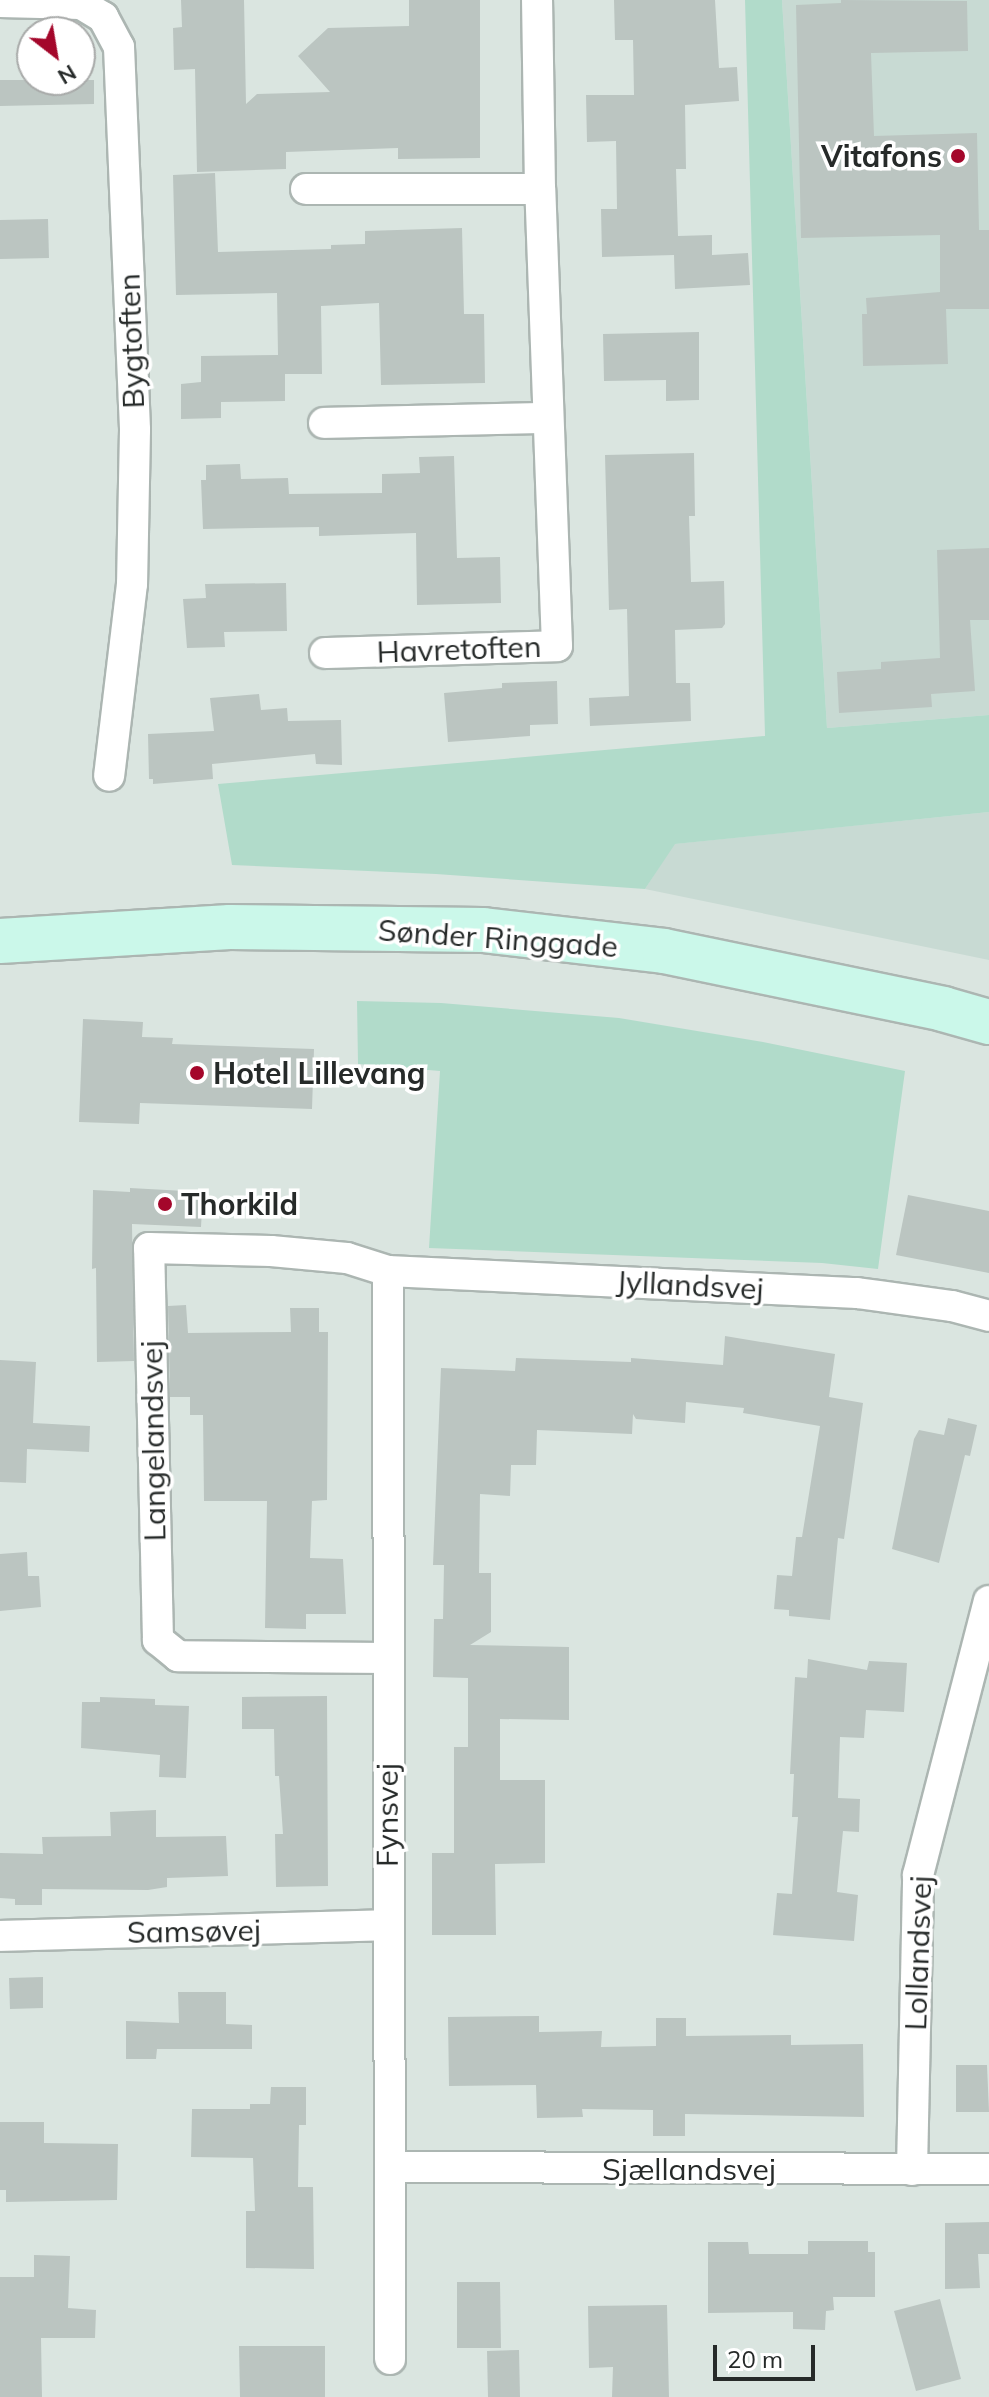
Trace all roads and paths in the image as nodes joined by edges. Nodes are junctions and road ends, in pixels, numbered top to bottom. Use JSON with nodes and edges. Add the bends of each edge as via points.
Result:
{"nodes":[{"id":1,"x":537,"y":0,"type":"edge"},
{"id":2,"x":0,"y":2,"type":"edge"},
{"id":3,"x":306,"y":189,"type":"dead end"},
{"id":4,"x":540,"y":189,"type":"junction"},
{"id":5,"x":548,"y":418,"type":"junction"},
{"id":6,"x":324,"y":423,"type":"dead end"},
{"id":7,"x":325,"y":653,"type":"dead end"},
{"id":8,"x":109,"y":776,"type":"dead end"},
{"id":9,"x":0,"y":941,"type":"edge"},
{"id":10,"x":989,"y":1022,"type":"edge"},
{"id":11,"x":388,"y":1271,"type":"junction"},
{"id":12,"x":989,"y":1316,"type":"edge"},
{"id":13,"x":989,"y":1601,"type":"edge"},
{"id":14,"x":387,"y":1658,"type":"junction"},
{"id":15,"x":387,"y":1925,"type":"junction"},
{"id":16,"x":0,"y":1936,"type":"edge"},
{"id":17,"x":390,"y":2167,"type":"junction"},
{"id":18,"x":989,"y":2169,"type":"edge"},
{"id":19,"x":912,"y":2170,"type":"junction"},
{"id":20,"x":390,"y":2359,"type":"dead end"}],
"edges":[{"from":1,"to":4,"type":"street","name":"Havretoften"},
{"from":2,"to":8,"type":"street","name":"Bygtoften","via":[[81,4],[103,17],[119,47],[135,430],[132,584]]},
{"from":3,"to":4,"type":"street"},
{"from":4,"to":5,"type":"street","name":"Havretoften"},
{"from":5,"to":6,"type":"street"},
{"from":5,"to":7,"type":"street","name":"Havretoften","via":[[557,646]]},
{"from":9,"to":10,"type":"street","name":"Sønder Ringgade","via":[[230,927],[483,930],[664,951]]},
{"from":11,"to":12,"type":"street","name":"Jyllandsvej","via":[[857,1293]]},
{"from":11,"to":14,"type":"street","name":"Fynsvej"},
{"from":11,"to":14,"type":"street","name":"Langelandsvej","via":[[347,1258],[149,1248],[158,1640],[178,1656]]},
{"from":13,"to":19,"type":"street","name":"Lollandsvej","via":[[918,1875]]},
{"from":14,"to":15,"type":"street","name":"Fynsvej"},
{"from":15,"to":16,"type":"street","name":"Samsøvej"},
{"from":15,"to":17,"type":"street","name":"Fynsvej"},
{"from":17,"to":19,"type":"street","name":"Sjællandsvej"},
{"from":17,"to":20,"type":"street","name":"Fynsvej"},
{"from":18,"to":19,"type":"street","name":"Sjællandsvej"}]}
